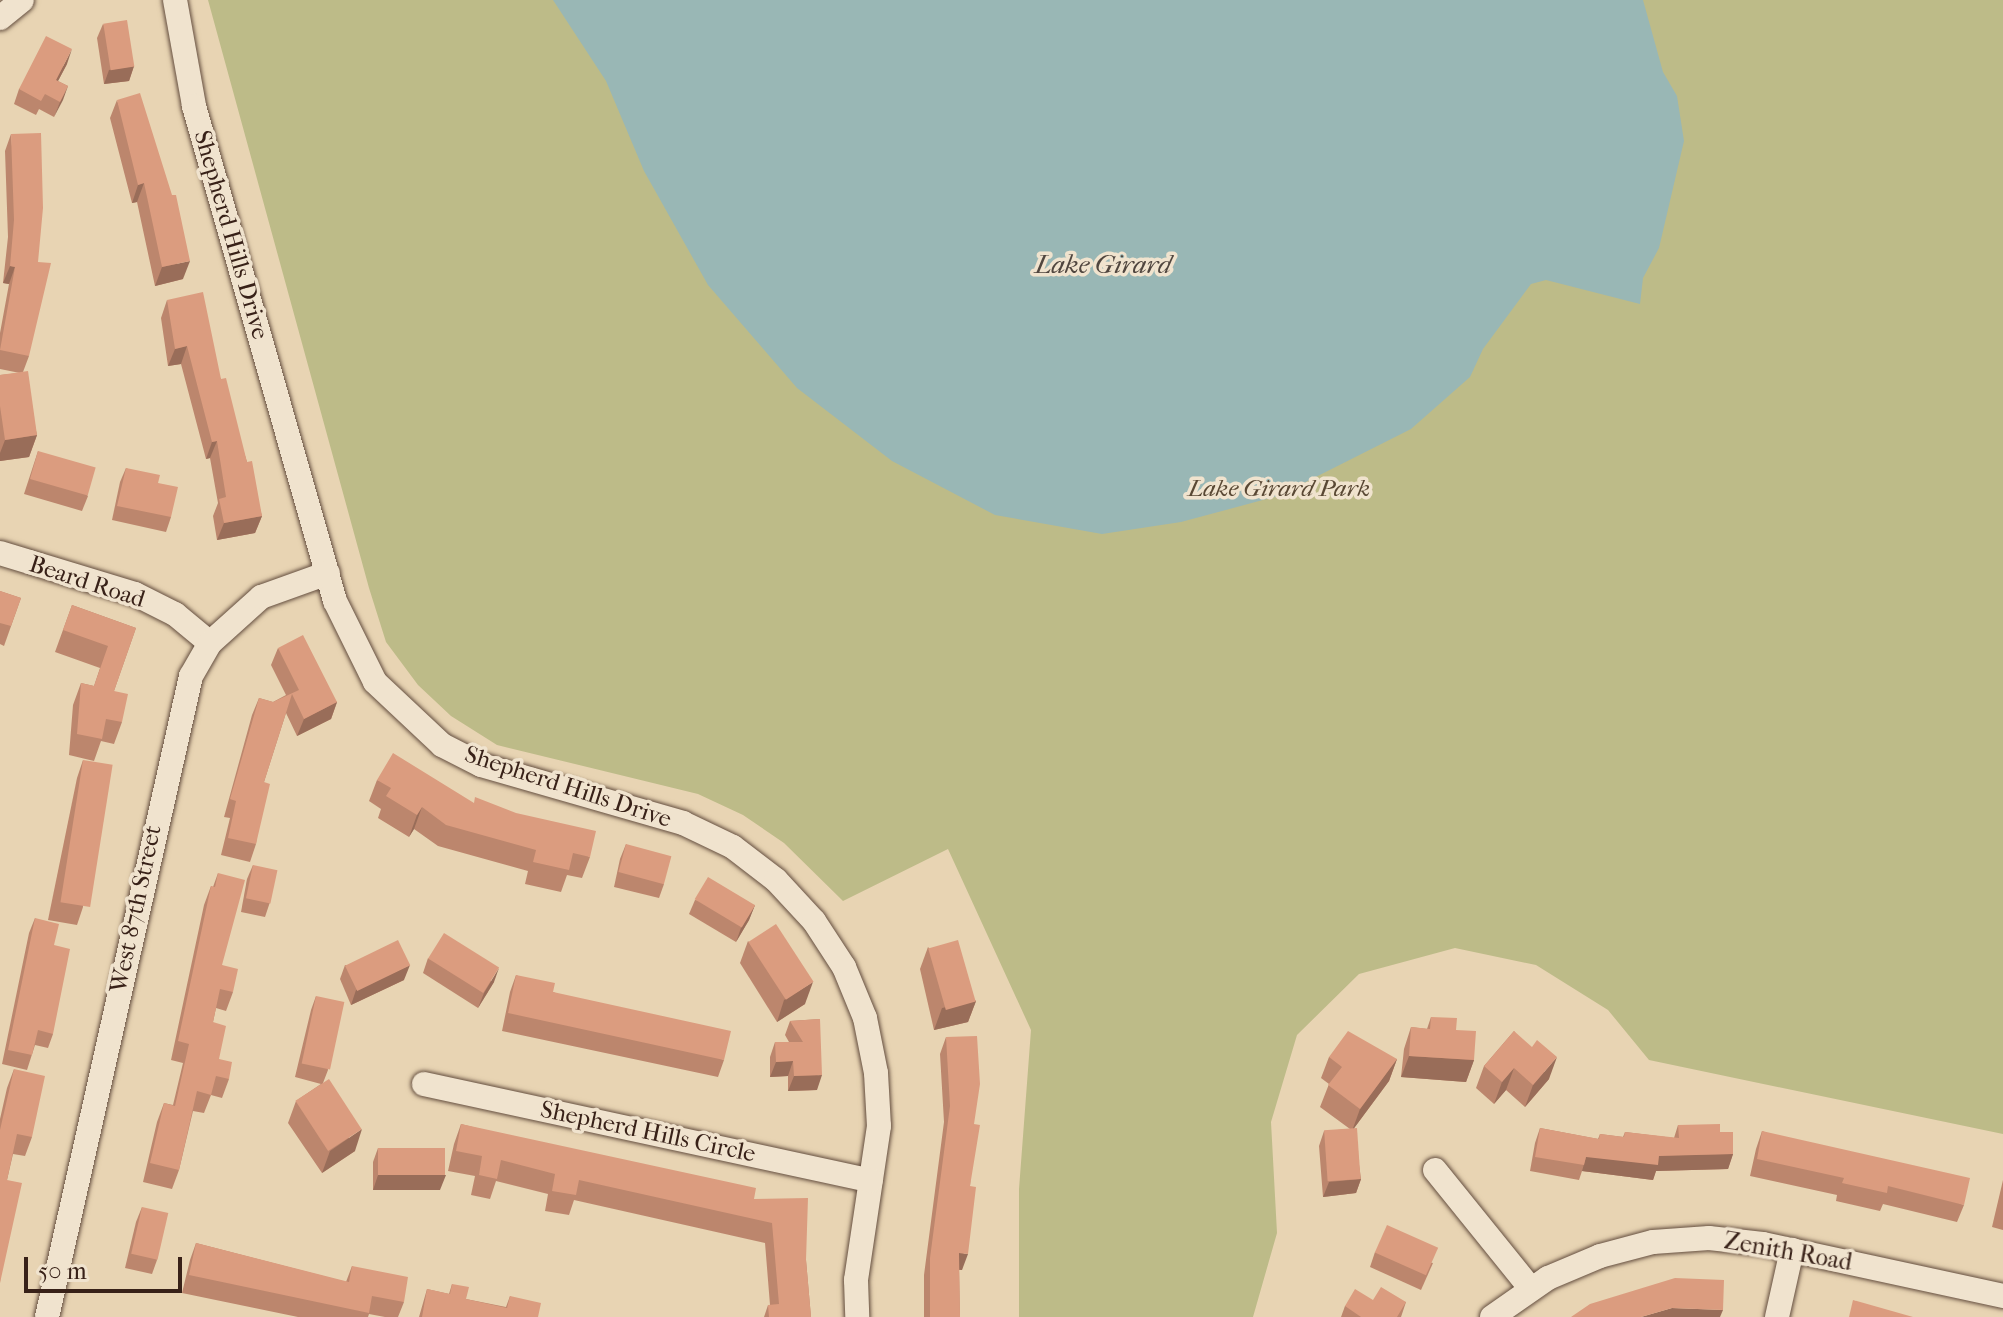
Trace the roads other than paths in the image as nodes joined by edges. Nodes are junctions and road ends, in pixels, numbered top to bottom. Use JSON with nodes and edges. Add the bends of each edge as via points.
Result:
{"nodes":[{"id":1,"x":22,"y":0,"type":"edge"},
{"id":2,"x":175,"y":0,"type":"edge"},
{"id":3,"x":0,"y":18,"type":"edge"},
{"id":4,"x":0,"y":553,"type":"edge"},
{"id":5,"x":328,"y":573,"type":"junction"},
{"id":6,"x":210,"y":643,"type":"junction"},
{"id":7,"x":424,"y":1084,"type":"dead end"},
{"id":8,"x":1435,"y":1170,"type":"dead end"},
{"id":9,"x":871,"y":1181,"type":"junction"},
{"id":10,"x":1792,"y":1250,"type":"junction"},
{"id":11,"x":1531,"y":1289,"type":"junction"},
{"id":12,"x":2003,"y":1296,"type":"edge"},
{"id":13,"x":47,"y":1317,"type":"edge"},
{"id":14,"x":857,"y":1317,"type":"edge"},
{"id":15,"x":1492,"y":1317,"type":"edge"},
{"id":16,"x":1777,"y":1317,"type":"edge"}],
"edges":[{"from":1,"to":3,"type":"street"},
{"from":2,"to":5,"type":"street","name":"Shepherd Hills Drive","via":[[194,106]]},
{"from":4,"to":6,"type":"street","name":"Beard Road","via":[[135,594],[175,614]]},
{"from":5,"to":6,"type":"street","name":"West 87th Street","via":[[261,597]]},
{"from":5,"to":9,"type":"street","name":"Shepherd Hills Drive","via":[[352,644],[375,682],[442,745],[481,765],[683,823],[744,856],[776,880],[814,921],[844,967],[865,1018],[879,1126]]},
{"from":6,"to":13,"type":"street","name":"West 87th Street","via":[[180,709]]},
{"from":7,"to":9,"type":"street","name":"Shepherd Hills Circle"},
{"from":8,"to":11,"type":"street"},
{"from":9,"to":14,"type":"street","name":"Shepherd Hills Drive","via":[[856,1280]]},
{"from":10,"to":11,"type":"street","name":"Zenith Road","via":[[1709,1238],[1653,1242],[1600,1256]]},
{"from":10,"to":12,"type":"street","name":"Zenith Road"},
{"from":10,"to":16,"type":"street"},
{"from":11,"to":15,"type":"street","name":"Zenith Road"}]}
